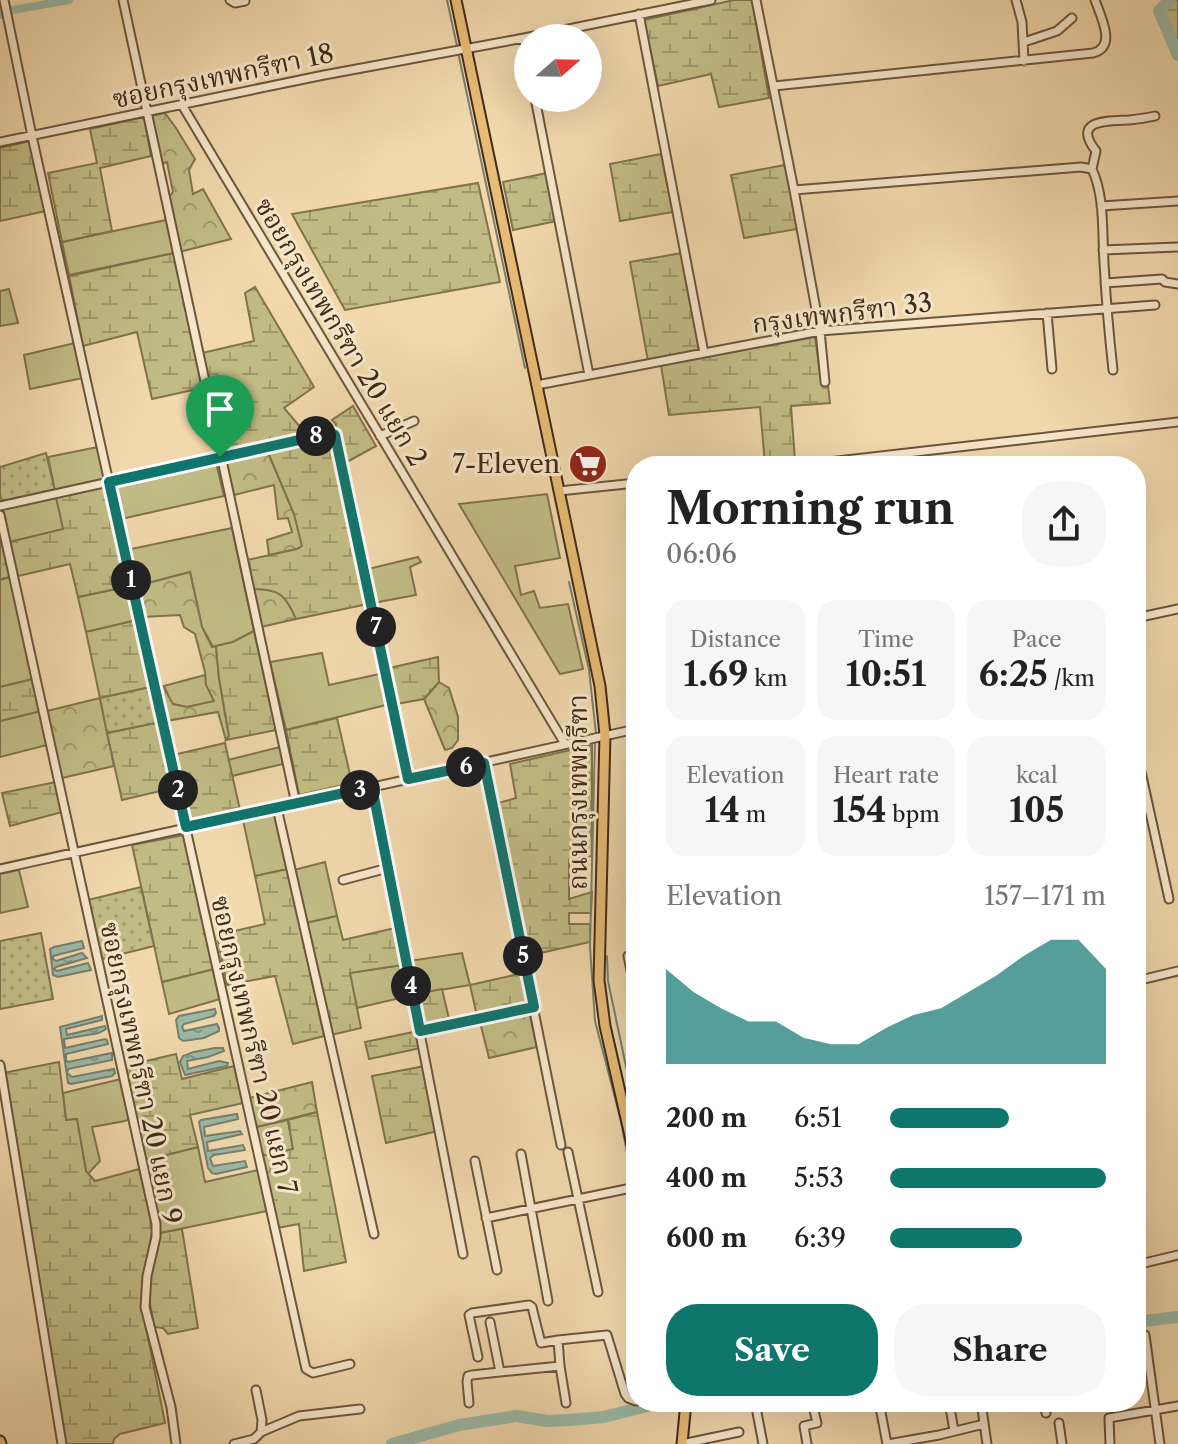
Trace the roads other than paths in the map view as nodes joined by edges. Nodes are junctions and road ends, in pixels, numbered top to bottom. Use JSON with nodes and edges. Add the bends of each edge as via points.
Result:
{"nodes":[{"id":1,"x":123,"y":0,"type":"edge"},
{"id":2,"x":230,"y":0,"type":"edge"},
{"id":3,"x":245,"y":0,"type":"edge"},
{"id":4,"x":456,"y":0,"type":"edge"},
{"id":5,"x":711,"y":0,"type":"edge"},
{"id":6,"x":756,"y":0,"type":"edge"},
{"id":7,"x":1016,"y":0,"type":"edge"},
{"id":8,"x":1095,"y":0,"type":"edge"},
{"id":9,"x":5,"y":1,"type":"edge"},
{"id":10,"x":692,"y":2,"type":"edge"},
{"id":11,"x":639,"y":14,"type":"junction"},
{"id":12,"x":1072,"y":18,"type":"dead end"},
{"id":13,"x":591,"y":24,"type":"edge"},
{"id":14,"x":514,"y":40,"type":"edge"},
{"id":15,"x":1024,"y":42,"type":"junction"},
{"id":16,"x":461,"y":50,"type":"junction"},
{"id":17,"x":1024,"y":61,"type":"junction"},
{"id":18,"x":774,"y":86,"type":"junction"},
{"id":19,"x":182,"y":105,"type":"junction"},
{"id":20,"x":146,"y":112,"type":"junction"},
{"id":21,"x":538,"y":112,"type":"edge"},
{"id":22,"x":1155,"y":116,"type":"dead end"},
{"id":23,"x":32,"y":136,"type":"junction"},
{"id":24,"x":0,"y":142,"type":"edge"},
{"id":25,"x":1092,"y":169,"type":"junction"},
{"id":26,"x":794,"y":190,"type":"junction"},
{"id":27,"x":1178,"y":201,"type":"edge"},
{"id":28,"x":1101,"y":206,"type":"junction"},
{"id":29,"x":1177,"y":247,"type":"edge"},
{"id":30,"x":1103,"y":250,"type":"junction"},
{"id":31,"x":1105,"y":283,"type":"junction"},
{"id":32,"x":1178,"y":284,"type":"edge"},
{"id":33,"x":1155,"y":305,"type":"dead end"},
{"id":34,"x":1106,"y":308,"type":"junction"},
{"id":35,"x":1047,"y":313,"type":"junction"},
{"id":36,"x":820,"y":331,"type":"junction"},
{"id":37,"x":704,"y":353,"type":"junction"},
{"id":38,"x":1052,"y":369,"type":"dead end"},
{"id":39,"x":1113,"y":370,"type":"dead end"},
{"id":40,"x":589,"y":375,"type":"junction"},
{"id":41,"x":825,"y":382,"type":"dead end"},
{"id":42,"x":537,"y":385,"type":"junction"},
{"id":43,"x":414,"y":421,"type":"dead end"},
{"id":44,"x":1178,"y":422,"type":"edge"},
{"id":45,"x":380,"y":436,"type":"junction"},
{"id":46,"x":880,"y":456,"type":"edge"},
{"id":47,"x":220,"y":457,"type":"junction"},
{"id":48,"x":109,"y":482,"type":"junction"},
{"id":49,"x":626,"y":484,"type":"edge"},
{"id":50,"x":559,"y":491,"type":"junction"},
{"id":51,"x":0,"y":506,"type":"edge"},
{"id":52,"x":0,"y":515,"type":"edge"},
{"id":53,"x":1178,"y":609,"type":"edge"},
{"id":54,"x":1146,"y":616,"type":"edge"},
{"id":55,"x":626,"y":731,"type":"edge"},
{"id":56,"x":602,"y":736,"type":"junction"},
{"id":57,"x":565,"y":744,"type":"junction"},
{"id":58,"x":484,"y":763,"type":"junction"},
{"id":59,"x":408,"y":779,"type":"junction"},
{"id":60,"x":372,"y":787,"type":"junction"},
{"id":61,"x":1146,"y":794,"type":"edge"},
{"id":62,"x":296,"y":804,"type":"junction"},
{"id":63,"x":277,"y":808,"type":"junction"},
{"id":64,"x":186,"y":827,"type":"junction"},
{"id":65,"x":74,"y":851,"type":"junction"},
{"id":66,"x":388,"y":868,"type":"junction"},
{"id":67,"x":0,"y":869,"type":"edge"},
{"id":68,"x":343,"y":880,"type":"dead end"},
{"id":69,"x":1169,"y":899,"type":"dead end"},
{"id":70,"x":1178,"y":971,"type":"edge"},
{"id":71,"x":1146,"y":979,"type":"edge"},
{"id":72,"x":534,"y":1007,"type":"junction"},
{"id":73,"x":420,"y":1031,"type":"junction"},
{"id":74,"x":0,"y":1065,"type":"edge"},
{"id":75,"x":626,"y":1108,"type":"edge"},
{"id":76,"x":561,"y":1145,"type":"dead end"},
{"id":77,"x":568,"y":1152,"type":"dead end"},
{"id":78,"x":521,"y":1154,"type":"dead end"},
{"id":79,"x":475,"y":1161,"type":"dead end"},
{"id":80,"x":626,"y":1189,"type":"edge"},
{"id":81,"x":578,"y":1199,"type":"junction"},
{"id":82,"x":531,"y":1209,"type":"junction"},
{"id":83,"x":486,"y":1218,"type":"junction"},
{"id":84,"x":374,"y":1234,"type":"dead end"},
{"id":85,"x":463,"y":1254,"type":"dead end"},
{"id":86,"x":1178,"y":1255,"type":"edge"},
{"id":87,"x":1146,"y":1263,"type":"edge"},
{"id":88,"x":497,"y":1270,"type":"dead end"},
{"id":89,"x":598,"y":1292,"type":"dead end"},
{"id":90,"x":548,"y":1301,"type":"dead end"},
{"id":91,"x":490,"y":1322,"type":"dead end"},
{"id":92,"x":558,"y":1340,"type":"junction"},
{"id":93,"x":1146,"y":1342,"type":"edge"},
{"id":94,"x":478,"y":1357,"type":"dead end"},
{"id":95,"x":350,"y":1364,"type":"dead end"},
{"id":96,"x":560,"y":1366,"type":"junction"},
{"id":97,"x":500,"y":1372,"type":"junction"},
{"id":98,"x":256,"y":1390,"type":"dead end"},
{"id":99,"x":626,"y":1395,"type":"edge"},
{"id":100,"x":469,"y":1403,"type":"dead end"},
{"id":101,"x":566,"y":1403,"type":"dead end"},
{"id":102,"x":1178,"y":1406,"type":"edge"},
{"id":103,"x":360,"y":1409,"type":"dead end"},
{"id":104,"x":1156,"y":1409,"type":"junction"},
{"id":105,"x":1146,"y":1411,"type":"edge"},
{"id":106,"x":685,"y":1412,"type":"edge"},
{"id":107,"x":757,"y":1412,"type":"edge"},
{"id":108,"x":814,"y":1412,"type":"edge"},
{"id":109,"x":881,"y":1412,"type":"edge"},
{"id":110,"x":951,"y":1412,"type":"edge"},
{"id":111,"x":982,"y":1412,"type":"edge"},
{"id":112,"x":1136,"y":1412,"type":"edge"},
{"id":113,"x":1123,"y":1414,"type":"joint"},
{"id":114,"x":1059,"y":1423,"type":"dead end"},
{"id":115,"x":984,"y":1424,"type":"junction"},
{"id":116,"x":954,"y":1431,"type":"junction"},
{"id":117,"x":261,"y":1432,"type":"junction"},
{"id":118,"x":739,"y":1432,"type":"dead end"},
{"id":119,"x":940,"y":1440,"type":"edge"},
{"id":120,"x":913,"y":1442,"type":"edge"},
{"id":121,"x":62,"y":1444,"type":"edge"},
{"id":122,"x":176,"y":1444,"type":"edge"},
{"id":123,"x":234,"y":1444,"type":"edge"},
{"id":124,"x":682,"y":1444,"type":"edge"},
{"id":125,"x":763,"y":1444,"type":"edge"},
{"id":126,"x":807,"y":1444,"type":"edge"},
{"id":127,"x":887,"y":1444,"type":"edge"},
{"id":128,"x":987,"y":1444,"type":"edge"},
{"id":129,"x":1062,"y":1444,"type":"edge"},
{"id":130,"x":1110,"y":1444,"type":"edge"},
{"id":131,"x":1160,"y":1444,"type":"edge"}],
"edges":[{"from":1,"to":20,"type":"street"},
{"from":2,"to":3,"type":"street"},
{"from":4,"to":16,"type":"main road","name":"ถนนกรุงเทพกรีฑา"},
{"from":5,"to":10,"type":"street","name":"ซอยกรุงเทพกรีฑา 18"},
{"from":6,"to":18,"type":"street"},
{"from":7,"to":15,"type":"street"},
{"from":8,"to":17,"type":"street","via":[[1107,43],[1101,51]]},
{"from":9,"to":23,"type":"street","name":"ซอยกรุงเทพกรีฑา 20 แยก 7"},
{"from":10,"to":11,"type":"street","name":"ซอยกรุงเทพกรีฑา 18"},
{"from":11,"to":13,"type":"street","name":"ซอยกรุงเทพกรีฑา 18"},
{"from":11,"to":37,"type":"street"},
{"from":12,"to":15,"type":"street","via":[[1057,31]]},
{"from":14,"to":16,"type":"street","name":"ซอยกรุงเทพกรีฑา 18"},
{"from":15,"to":17,"type":"street"},
{"from":16,"to":19,"type":"street","name":"ซอยกรุงเทพกรีฑา 18"},
{"from":16,"to":42,"type":"main road","name":"ถนนกรุงเทพกรีฑา"},
{"from":17,"to":18,"type":"street"},
{"from":18,"to":26,"type":"street"},
{"from":19,"to":20,"type":"street","name":"ซอยกรุงเทพกรีฑา 18"},
{"from":19,"to":45,"type":"street","name":"ซอยกรุงเทพกรีฑา 20 แยก 2"},
{"from":20,"to":23,"type":"street","name":"ซอยกรุงเทพกรีฑา 18"},
{"from":20,"to":47,"type":"street"},
{"from":21,"to":40,"type":"street"},
{"from":22,"to":25,"type":"street","via":[[1092,125],[1087,133],[1096,151]]},
{"from":23,"to":24,"type":"street","name":"ซอยกรุงเทพกรีฑา 18"},
{"from":23,"to":48,"type":"street","name":"ซอยกรุงเทพกรีฑา 20 แยก 7"},
{"from":25,"to":26,"type":"street"},
{"from":25,"to":28,"type":"street"},
{"from":26,"to":36,"type":"street"},
{"from":27,"to":28,"type":"street"},
{"from":28,"to":30,"type":"street"},
{"from":29,"to":30,"type":"street"},
{"from":30,"to":31,"type":"street"},
{"from":31,"to":32,"type":"street","via":[[1162,279]]},
{"from":31,"to":34,"type":"street"},
{"from":33,"to":34,"type":"street","name":"กรุงเทพกรีฑา 33"},
{"from":34,"to":35,"type":"street","name":"กรุงเทพกรีฑา 33"},
{"from":34,"to":39,"type":"street"},
{"from":35,"to":36,"type":"street","name":"กรุงเทพกรีฑา 33"},
{"from":35,"to":38,"type":"street"},
{"from":36,"to":37,"type":"street","name":"กรุงเทพกรีฑา 33"},
{"from":36,"to":41,"type":"street"},
{"from":37,"to":40,"type":"street","name":"กรุงเทพกรีฑา 33"},
{"from":40,"to":42,"type":"street","name":"กรุงเทพกรีฑา 33"},
{"from":42,"to":50,"type":"main road","name":"ถนนกรุงเทพกรีฑา"},
{"from":43,"to":45,"type":"street"},
{"from":44,"to":46,"type":"street"},
{"from":45,"to":57,"type":"street","name":"ซอยกรุงเทพกรีฑา 20 แยก 2"},
{"from":47,"to":48,"type":"street"},
{"from":47,"to":59,"type":"street","via":[[335,435]]},
{"from":47,"to":62,"type":"street"},
{"from":48,"to":51,"type":"street"},
{"from":48,"to":64,"type":"street","name":"ซอยกรุงเทพกรีฑา 20 แยก 7"},
{"from":49,"to":50,"type":"street"},
{"from":50,"to":56,"type":"main road","name":"ถนนกรุงเทพกรีฑา","via":[[600,686]]},
{"from":52,"to":65,"type":"street","name":"ซอยกรุงเทพกรีฑา 20 แยก 9"},
{"from":53,"to":54,"type":"street"},
{"from":55,"to":56,"type":"street"},
{"from":56,"to":57,"type":"street"},
{"from":56,"to":75,"type":"main road","name":"ถนนกรุงเทพกรีฑา","via":[[599,980]]},
{"from":57,"to":58,"type":"street"},
{"from":58,"to":59,"type":"street"},
{"from":58,"to":72,"type":"street"},
{"from":59,"to":60,"type":"street"},
{"from":60,"to":62,"type":"street"},
{"from":60,"to":66,"type":"street"},
{"from":61,"to":69,"type":"street"},
{"from":62,"to":63,"type":"street"},
{"from":63,"to":64,"type":"street"},
{"from":63,"to":84,"type":"street"},
{"from":64,"to":65,"type":"street"},
{"from":64,"to":95,"type":"street","name":"ซอยกรุงเทพกรีฑา 20 แยก 7","via":[[306,1369],[313,1373]]},
{"from":65,"to":67,"type":"street"},
{"from":65,"to":122,"type":"street","name":"ซอยกรุงเทพกรีฑา 20 แยก 9","via":[[156,1224],[145,1307]]},
{"from":66,"to":68,"type":"street"},
{"from":66,"to":73,"type":"street"},
{"from":70,"to":71,"type":"street"},
{"from":72,"to":73,"type":"street"},
{"from":72,"to":76,"type":"street"},
{"from":73,"to":85,"type":"street"},
{"from":74,"to":121,"type":"street"},
{"from":77,"to":81,"type":"street"},
{"from":78,"to":82,"type":"street"},
{"from":79,"to":83,"type":"street"},
{"from":80,"to":81,"type":"street"},
{"from":81,"to":82,"type":"street"},
{"from":81,"to":89,"type":"street"},
{"from":82,"to":83,"type":"street"},
{"from":82,"to":90,"type":"street"},
{"from":83,"to":88,"type":"street"},
{"from":86,"to":87,"type":"street"},
{"from":91,"to":97,"type":"street"},
{"from":92,"to":94,"type":"street","via":[[541,1343],[529,1305],[470,1313]]},
{"from":92,"to":96,"type":"street"},
{"from":92,"to":99,"type":"street","via":[[607,1335]]},
{"from":93,"to":104,"type":"street"},
{"from":96,"to":97,"type":"street"},
{"from":96,"to":101,"type":"street"},
{"from":97,"to":100,"type":"street","via":[[468,1376]]},
{"from":98,"to":117,"type":"street"},
{"from":102,"to":104,"type":"street"},
{"from":103,"to":117,"type":"street","via":[[299,1416]]},
{"from":104,"to":105,"type":"street"},
{"from":104,"to":131,"type":"street"},
{"from":106,"to":124,"type":"main road"},
{"from":107,"to":125,"type":"street"},
{"from":108,"to":126,"type":"street","via":[[817,1423],[804,1426]]},
{"from":109,"to":127,"type":"street"},
{"from":110,"to":116,"type":"street"},
{"from":111,"to":115,"type":"street"},
{"from":112,"to":113,"type":"street"},
{"from":113,"to":130,"type":"street","via":[[1109,1418]]},
{"from":114,"to":129,"type":"street"},
{"from":115,"to":116,"type":"street"},
{"from":115,"to":128,"type":"street"},
{"from":116,"to":119,"type":"street"},
{"from":117,"to":123,"type":"street"},
{"from":118,"to":124,"type":"street"},
{"from":119,"to":120,"type":"street"},
{"from":120,"to":127,"type":"street"}]}
